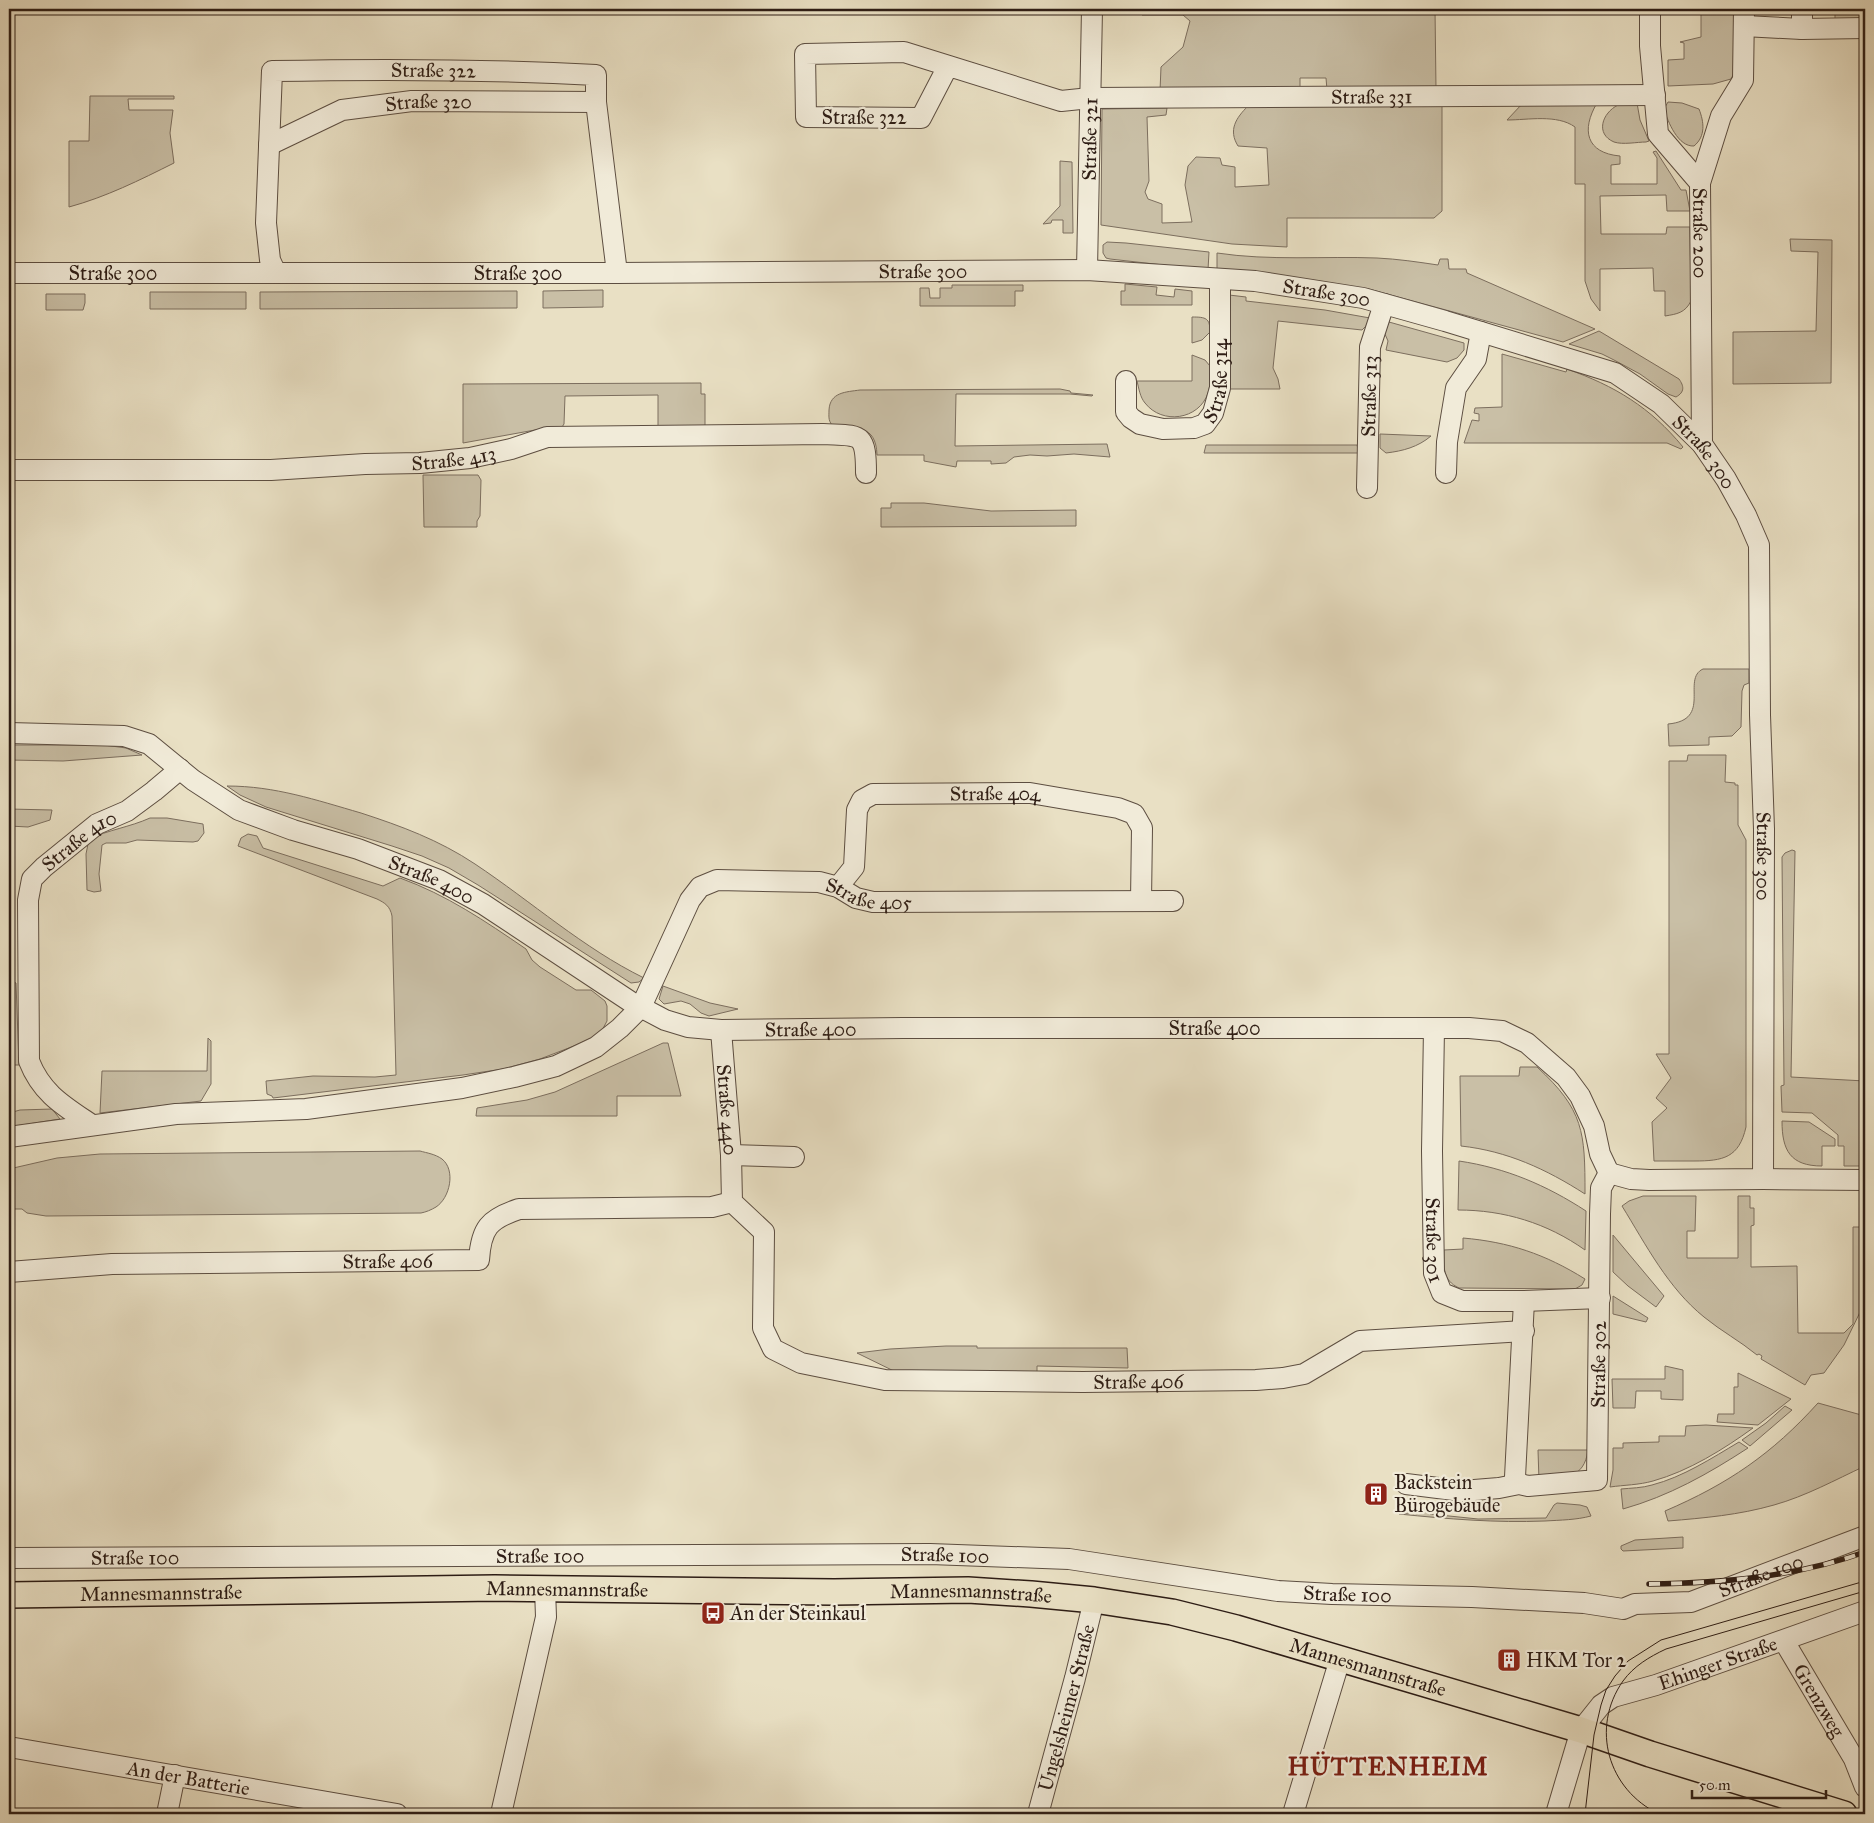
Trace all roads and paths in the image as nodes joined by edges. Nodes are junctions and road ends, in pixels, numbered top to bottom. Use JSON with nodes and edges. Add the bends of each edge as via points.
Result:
{"nodes":[{"id":1,"x":1092,"y":9,"type":"edge"},
{"id":2,"x":1650,"y":9,"type":"edge"},
{"id":3,"x":1744,"y":17,"type":"edge"},
{"id":4,"x":1802,"y":19,"type":"edge"},
{"id":5,"x":1865,"y":28,"type":"edge"},
{"id":6,"x":948,"y":66,"type":"junction"},
{"id":7,"x":1655,"y":95,"type":"junction"},
{"id":8,"x":1090,"y":98,"type":"junction"},
{"id":9,"x":596,"y":102,"type":"junction"},
{"id":10,"x":269,"y":144,"type":"junction"},
{"id":11,"x":1700,"y":183,"type":"junction"},
{"id":12,"x":1087,"y":270,"type":"junction"},
{"id":13,"x":9,"y":273,"type":"edge"},
{"id":14,"x":276,"y":273,"type":"junction"},
{"id":15,"x":617,"y":273,"type":"junction"},
{"id":16,"x":1220,"y":279,"type":"junction"},
{"id":17,"x":1384,"y":304,"type":"junction"},
{"id":18,"x":1481,"y":332,"type":"junction"},
{"id":19,"x":1126,"y":381,"type":"dead end"},
{"id":20,"x":1702,"y":444,"type":"junction"},
{"id":21,"x":9,"y":470,"type":"edge"},
{"id":22,"x":866,"y":473,"type":"dead end"},
{"id":23,"x":1446,"y":473,"type":"dead end"},
{"id":24,"x":1367,"y":488,"type":"dead end"},
{"id":25,"x":9,"y":733,"type":"edge"},
{"id":26,"x":180,"y":769,"type":"junction"},
{"id":27,"x":838,"y":887,"type":"junction"},
{"id":28,"x":1173,"y":901,"type":"dead end"},
{"id":29,"x":1141,"y":902,"type":"junction"},
{"id":30,"x":641,"y":1007,"type":"junction"},
{"id":31,"x":1434,"y":1028,"type":"junction"},
{"id":32,"x":721,"y":1030,"type":"junction"},
{"id":33,"x":92,"y":1125,"type":"junction"},
{"id":34,"x":9,"y":1136,"type":"edge"},
{"id":35,"x":731,"y":1155,"type":"junction"},
{"id":36,"x":794,"y":1156,"type":"dead end"},
{"id":37,"x":1609,"y":1173,"type":"junction"},
{"id":38,"x":1764,"y":1179,"type":"junction"},
{"id":39,"x":1865,"y":1180,"type":"edge"},
{"id":40,"x":732,"y":1202,"type":"junction"},
{"id":41,"x":9,"y":1272,"type":"edge"},
{"id":42,"x":1600,"y":1298,"type":"junction"},
{"id":43,"x":1524,"y":1301,"type":"junction"},
{"id":44,"x":1524,"y":1331,"type":"junction"},
{"id":45,"x":1406,"y":1484,"type":"dead end"},
{"id":46,"x":1519,"y":1484,"type":"junction"},
{"id":47,"x":1865,"y":1536,"type":"edge"},
{"id":48,"x":9,"y":1558,"type":"edge"},
{"id":49,"x":545,"y":1589,"type":"junction"},
{"id":50,"x":9,"y":1595,"type":"edge"},
{"id":51,"x":1094,"y":1600,"type":"junction"},
{"id":52,"x":1865,"y":1611,"type":"edge"},
{"id":53,"x":1784,"y":1640,"type":"junction"},
{"id":54,"x":1340,"y":1659,"type":"junction"},
{"id":55,"x":1580,"y":1730,"type":"junction"},
{"id":56,"x":9,"y":1748,"type":"edge"},
{"id":57,"x":175,"y":1775,"type":"junction"},
{"id":58,"x":1865,"y":1787,"type":"edge"},
{"id":59,"x":167,"y":1814,"type":"edge"},
{"id":60,"x":397,"y":1814,"type":"edge"},
{"id":61,"x":501,"y":1814,"type":"edge"},
{"id":62,"x":1038,"y":1814,"type":"edge"},
{"id":63,"x":1293,"y":1814,"type":"edge"},
{"id":64,"x":1556,"y":1814,"type":"edge"},
{"id":65,"x":1844,"y":1814,"type":"edge"}],
"edges":[{"from":1,"to":8,"type":"street","name":"Straße 321"},
{"from":2,"to":7,"type":"street","name":"Straße 200"},
{"from":3,"to":4,"type":"street"},
{"from":3,"to":11,"type":"street","via":[[1743,80],[1721,116]]},
{"from":4,"to":5,"type":"street"},
{"from":6,"to":6,"type":"street","name":"Straße 322","via":[[921,118],[806,117],[805,54],[904,52]]},
{"from":6,"to":8,"type":"street","name":"Straße 322","via":[[1060,100]]},
{"from":7,"to":8,"type":"street","name":"Straße 331"},
{"from":7,"to":11,"type":"street","name":"Straße 200","via":[[1658,134]]},
{"from":8,"to":12,"type":"street","name":"Straße 321"},
{"from":9,"to":10,"type":"street","name":"Straße 320","via":[[412,101],[342,110]]},
{"from":9,"to":10,"type":"street","name":"Straße 322","via":[[596,75],[457,70],[272,71]]},
{"from":9,"to":15,"type":"street","name":"Straße 322"},
{"from":10,"to":14,"type":"street","name":"Straße 322","via":[[266,223],[270,260]]},
{"from":11,"to":20,"type":"street","name":"Straße 200"},
{"from":12,"to":15,"type":"street","name":"Straße 300"},
{"from":12,"to":16,"type":"street","name":"Straße 300"},
{"from":13,"to":14,"type":"street","name":"Straße 300"},
{"from":14,"to":15,"type":"street","name":"Straße 300"},
{"from":16,"to":17,"type":"street","name":"Straße 300","via":[[1254,281]]},
{"from":16,"to":19,"type":"street","name":"Straße 314","via":[[1220,388],[1213,413],[1205,424],[1163,430],[1140,424],[1126,412]]},
{"from":17,"to":18,"type":"street","name":"Straße 300"},
{"from":17,"to":24,"type":"street","name":"Straße 313","via":[[1370,347]]},
{"from":18,"to":20,"type":"street","name":"Straße 300","via":[[1615,373],[1661,404]]},
{"from":18,"to":23,"type":"street","via":[[1476,359],[1456,388],[1447,442]]},
{"from":20,"to":38,"type":"street","name":"Straße 300","via":[[1726,479],[1759,545],[1764,829]]},
{"from":21,"to":22,"type":"street","name":"Straße 413","via":[[271,470],[470,458],[547,437],[823,434],[855,436],[861,440],[866,453]]},
{"from":25,"to":26,"type":"street","name":"Straße 400","via":[[124,736],[149,744]]},
{"from":26,"to":30,"type":"street","name":"Straße 400","via":[[239,810],[358,849],[439,880],[483,904]]},
{"from":26,"to":33,"type":"street","name":"Straße 410","via":[[127,810],[97,824],[32,879],[28,900],[29,1061],[45,1090]]},
{"from":27,"to":29,"type":"street","name":"Straße 405","via":[[856,898],[873,902]]},
{"from":27,"to":29,"type":"street","name":"Straße 404","via":[[854,867],[857,810],[862,800],[872,794],[1030,793],[1118,808],[1134,814],[1142,828]]},
{"from":27,"to":30,"type":"street","name":"Straße 405","via":[[818,882],[717,880],[700,888],[690,900]]},
{"from":28,"to":29,"type":"street","name":"Straße 405"},
{"from":30,"to":32,"type":"street","name":"Straße 400","via":[[665,1020],[688,1027]]},
{"from":30,"to":33,"type":"street","via":[[596,1047],[556,1066],[514,1078],[306,1109],[176,1114]]},
{"from":31,"to":32,"type":"street","name":"Straße 400"},
{"from":31,"to":37,"type":"street","name":"Straße 400","via":[[1502,1031],[1527,1043],[1547,1058],[1566,1076],[1580,1096],[1594,1126],[1600,1154]]},
{"from":31,"to":43,"type":"street","name":"Straße 301","via":[[1434,1274],[1442,1294],[1462,1301]]},
{"from":32,"to":35,"type":"street","name":"Straße 440"},
{"from":33,"to":34,"type":"street"},
{"from":35,"to":36,"type":"street","name":"Straße 440"},
{"from":35,"to":40,"type":"street"},
{"from":37,"to":38,"type":"street","via":[[1649,1180]]},
{"from":37,"to":42,"type":"street","name":"Straße 302","via":[[1601,1188]]},
{"from":38,"to":39,"type":"street"},
{"from":40,"to":41,"type":"street","name":"Straße 406","via":[[712,1207],[519,1209],[501,1215],[487,1227],[480,1245],[480,1260],[112,1264]]},
{"from":40,"to":44,"type":"street","name":"Straße 406","via":[[764,1232],[764,1328],[773,1350],[801,1363],[885,1380],[1084,1382],[1283,1378],[1304,1374],[1360,1341]]},
{"from":42,"to":43,"type":"street","name":"Straße 301"},
{"from":42,"to":46,"type":"street","name":"Straße 302","via":[[1597,1480]]},
{"from":43,"to":44,"type":"street"},
{"from":44,"to":46,"type":"street","via":[[1515,1477]]},
{"from":45,"to":46,"type":"street","via":[[1462,1491]]},
{"from":47,"to":48,"type":"street","name":"Straße 100","via":[[1691,1602],[1635,1604],[1623,1608],[1472,1597],[1278,1591],[1069,1559],[940,1554]]},
{"from":49,"to":50,"type":"main road","name":"Mannesmannstraße"},
{"from":49,"to":51,"type":"main road","name":"Mannesmannstraße","via":[[968,1590]]},
{"from":49,"to":61,"type":"street","via":[[546,1617]]},
{"from":51,"to":54,"type":"main road","name":"Mannesmannstraße","via":[[1172,1612]]},
{"from":51,"to":62,"type":"street","name":"Ungelsheimer Straße"},
{"from":52,"to":53,"type":"street","name":"Ehinger Straße"},
{"from":53,"to":55,"type":"street","name":"Ehinger Straße","via":[[1613,1697],[1601,1704]]},
{"from":53,"to":58,"type":"street","name":"Grenzweg","via":[[1854,1759]]},
{"from":54,"to":55,"type":"main road","name":"Mannesmannstraße"},
{"from":54,"to":63,"type":"street"},
{"from":55,"to":64,"type":"street"},
{"from":55,"to":65,"type":"main road","name":"Mannesmannstraße"},
{"from":56,"to":57,"type":"street","name":"An der Batterie"},
{"from":57,"to":59,"type":"street"},
{"from":57,"to":60,"type":"street","name":"An der Batterie"}]}
